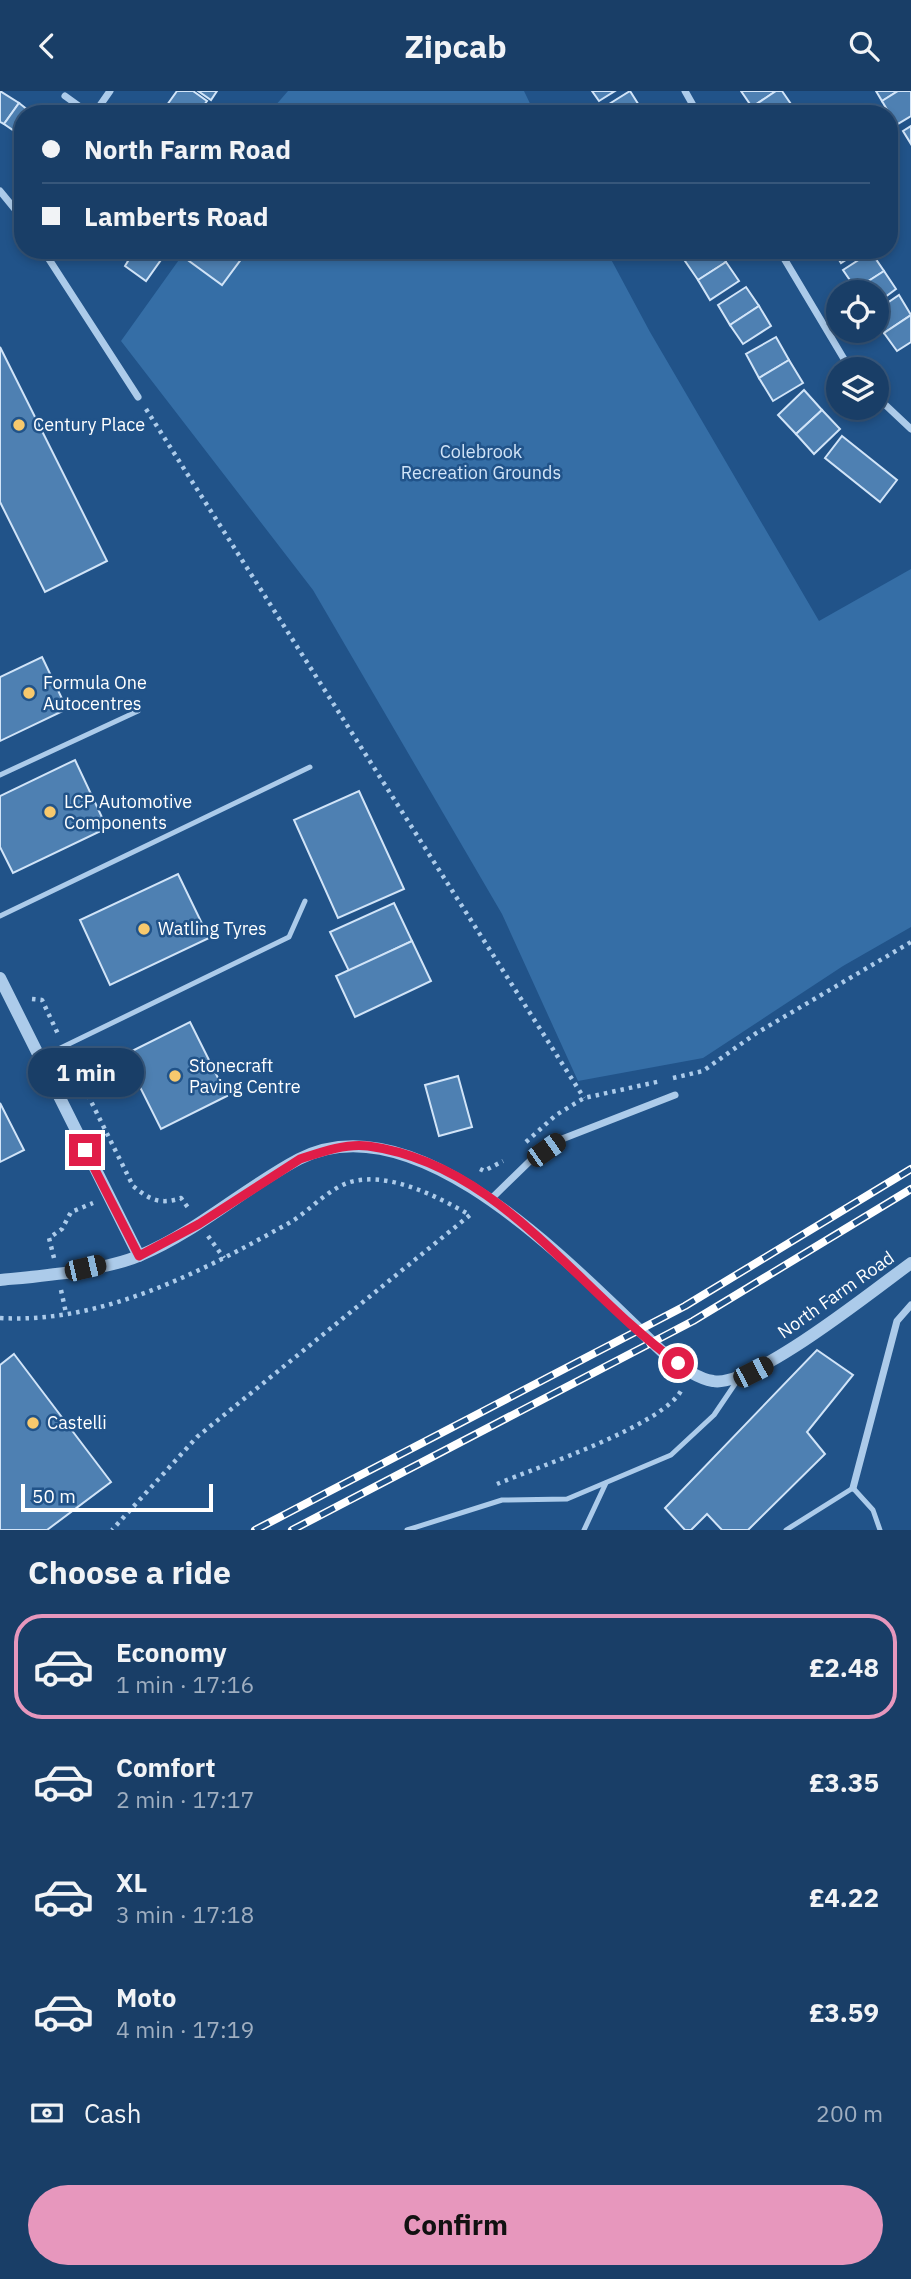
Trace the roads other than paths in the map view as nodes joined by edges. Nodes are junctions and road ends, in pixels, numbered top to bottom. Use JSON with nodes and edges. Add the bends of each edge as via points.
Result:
{"nodes":[{"id":1,"x":110,"y":91,"type":"edge"},
{"id":2,"x":65,"y":96,"type":"dead end"},
{"id":3,"x":78,"y":105,"type":"edge"},
{"id":4,"x":99,"y":105,"type":"edge"},
{"id":5,"x":0,"y":191,"type":"edge"},
{"id":6,"x":14,"y":208,"type":"edge"},
{"id":7,"x":49,"y":259,"type":"edge"},
{"id":8,"x":784,"y":259,"type":"edge"},
{"id":9,"x":843,"y":357,"type":"edge"},
{"id":10,"x":138,"y":397,"type":"road end"},
{"id":11,"x":889,"y":408,"type":"edge"},
{"id":12,"x":911,"y":429,"type":"edge"},
{"id":13,"x":138,"y":711,"type":"dead end"},
{"id":14,"x":310,"y":767,"type":"dead end"},
{"id":15,"x":0,"y":775,"type":"edge"},
{"id":16,"x":305,"y":901,"type":"dead end"},
{"id":17,"x":0,"y":916,"type":"edge"},
{"id":18,"x":0,"y":978,"type":"edge"},
{"id":19,"x":6,"y":997,"type":"edge"},
{"id":20,"x":39,"y":1059,"type":"junction"},
{"id":21,"x":675,"y":1095,"type":"dead end"},
{"id":22,"x":491,"y":1199,"type":"junction"},
{"id":23,"x":139,"y":1256,"type":"junction"},
{"id":24,"x":911,"y":1263,"type":"edge"},
{"id":25,"x":0,"y":1280,"type":"edge"},
{"id":26,"x":911,"y":1305,"type":"edge"},
{"id":27,"x":738,"y":1380,"type":"junction"},
{"id":28,"x":606,"y":1483,"type":"junction"},
{"id":29,"x":853,"y":1488,"type":"junction"},
{"id":30,"x":407,"y":1530,"type":"edge"},
{"id":31,"x":584,"y":1530,"type":"edge"},
{"id":32,"x":786,"y":1530,"type":"edge"},
{"id":33,"x":880,"y":1530,"type":"edge"}],
"edges":[{"from":1,"to":4,"type":"street"},
{"from":2,"to":3,"type":"street"},
{"from":5,"to":6,"type":"street"},
{"from":7,"to":10,"type":"street"},
{"from":8,"to":9,"type":"street"},
{"from":11,"to":12,"type":"street"},
{"from":13,"to":15,"type":"lane"},
{"from":14,"to":17,"type":"lane"},
{"from":16,"to":20,"type":"lane","via":[[289,937]]},
{"from":18,"to":19,"type":"street"},
{"from":19,"to":20,"type":"street"},
{"from":20,"to":23,"type":"street"},
{"from":21,"to":22,"type":"street","via":[[562,1139],[530,1161]]},
{"from":22,"to":23,"type":"street","via":[[423,1162],[366,1146],[328,1150],[300,1159],[199,1224]]},
{"from":22,"to":27,"type":"street","via":[[666,1355],[714,1382]]},
{"from":23,"to":25,"type":"street","via":[[58,1274]]},
{"from":24,"to":27,"type":"street","name":"North Farm Road"},
{"from":26,"to":29,"type":"street","via":[[897,1321]]},
{"from":27,"to":28,"type":"lane","via":[[714,1416],[671,1455]]},
{"from":28,"to":30,"type":"lane","via":[[567,1499],[502,1500]]},
{"from":28,"to":31,"type":"lane"},
{"from":29,"to":32,"type":"lane"},
{"from":29,"to":33,"type":"lane","via":[[873,1510]]}]}
